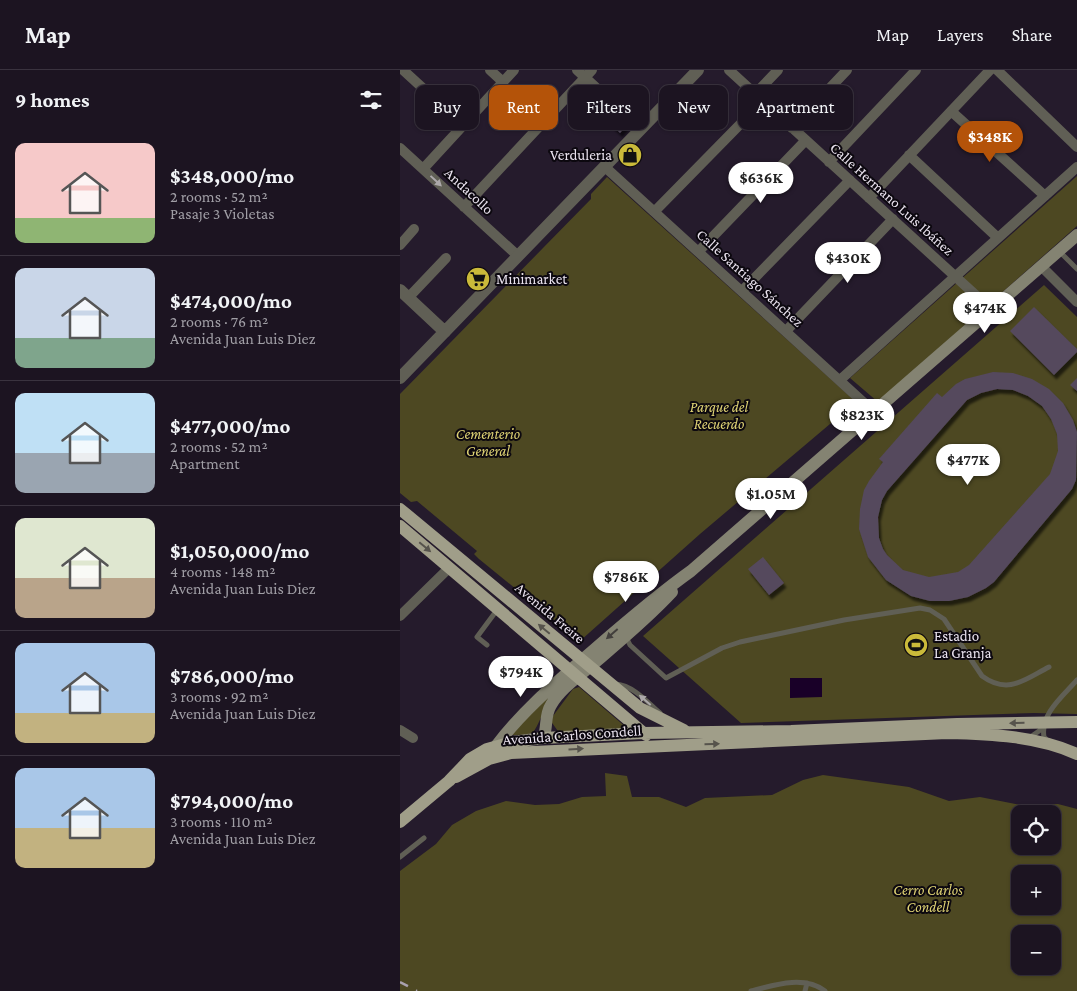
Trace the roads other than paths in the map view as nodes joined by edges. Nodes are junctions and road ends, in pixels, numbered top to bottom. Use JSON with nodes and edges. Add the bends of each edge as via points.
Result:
{"nodes":[{"id":1,"x":403,"y":70,"type":"edge"},
{"id":2,"x":490,"y":70,"type":"edge"},
{"id":3,"x":514,"y":70,"type":"edge"},
{"id":4,"x":698,"y":70,"type":"edge"},
{"id":5,"x":729,"y":70,"type":"edge"},
{"id":6,"x":778,"y":70,"type":"edge"},
{"id":7,"x":847,"y":70,"type":"edge"},
{"id":8,"x":916,"y":70,"type":"edge"},
{"id":9,"x":990,"y":70,"type":"edge"},
{"id":10,"x":996,"y":70,"type":"edge"},
{"id":11,"x":585,"y":72,"type":"edge"},
{"id":12,"x":503,"y":82,"type":"junction"},
{"id":13,"x":419,"y":85,"type":"edge"},
{"id":14,"x":598,"y":85,"type":"edge"},
{"id":15,"x":746,"y":85,"type":"edge"},
{"id":16,"x":767,"y":85,"type":"edge"},
{"id":17,"x":833,"y":85,"type":"edge"},
{"id":18,"x":479,"y":108,"type":"edge"},
{"id":19,"x":951,"y":111,"type":"junction"},
{"id":20,"x":738,"y":120,"type":"edge"},
{"id":21,"x":649,"y":122,"type":"edge"},
{"id":22,"x":458,"y":130,"type":"edge"},
{"id":23,"x":641,"y":130,"type":"edge"},
{"id":24,"x":794,"y":130,"type":"edge"},
{"id":25,"x":806,"y":140,"type":"junction"},
{"id":26,"x":1077,"y":147,"type":"edge"},
{"id":27,"x":400,"y":148,"type":"edge"},
{"id":28,"x":909,"y":155,"type":"junction"},
{"id":29,"x":829,"y":162,"type":"junction"},
{"id":30,"x":605,"y":167,"type":"junction"},
{"id":31,"x":1077,"y":167,"type":"edge"},
{"id":32,"x":423,"y":169,"type":"junction"},
{"id":33,"x":850,"y":180,"type":"junction"},
{"id":34,"x":1045,"y":196,"type":"junction"},
{"id":35,"x":869,"y":198,"type":"junction"},
{"id":36,"x":464,"y":207,"type":"junction"},
{"id":37,"x":655,"y":211,"type":"junction"},
{"id":38,"x":892,"y":219,"type":"junction"},
{"id":39,"x":414,"y":229,"type":"dead end"},
{"id":40,"x":1077,"y":235,"type":"edge"},
{"id":41,"x":998,"y":238,"type":"junction"},
{"id":42,"x":400,"y":245,"type":"edge"},
{"id":43,"x":698,"y":251,"type":"junction"},
{"id":44,"x":1058,"y":251,"type":"junction"},
{"id":45,"x":518,"y":256,"type":"junction"},
{"id":46,"x":446,"y":258,"type":"dead end"},
{"id":47,"x":1041,"y":266,"type":"junction"},
{"id":48,"x":1077,"y":269,"type":"edge"},
{"id":49,"x":955,"y":276,"type":"junction"},
{"id":50,"x":742,"y":291,"type":"junction"},
{"id":51,"x":403,"y":294,"type":"edge"},
{"id":52,"x":1077,"y":302,"type":"edge"},
{"id":53,"x":992,"y":310,"type":"junction"},
{"id":54,"x":786,"y":331,"type":"junction"},
{"id":55,"x":445,"y":332,"type":"junction"},
{"id":56,"x":400,"y":378,"type":"edge"},
{"id":57,"x":840,"y":380,"type":"junction"},
{"id":58,"x":874,"y":412,"type":"junction"},
{"id":59,"x":400,"y":509,"type":"edge"},
{"id":60,"x":400,"y":526,"type":"edge"},
{"id":61,"x":449,"y":568,"type":"junction"},
{"id":62,"x":691,"y":571,"type":"junction"},
{"id":63,"x":498,"y":609,"type":"junction"},
{"id":64,"x":400,"y":616,"type":"edge"},
{"id":65,"x":626,"y":636,"type":"junction"},
{"id":66,"x":487,"y":645,"type":"dead end"},
{"id":67,"x":586,"y":663,"type":"junction"},
{"id":68,"x":1049,"y":667,"type":"dead end"},
{"id":69,"x":574,"y":674,"type":"junction"},
{"id":70,"x":1077,"y":680,"type":"edge"},
{"id":71,"x":1077,"y":722,"type":"edge"},
{"id":72,"x":1043,"y":724,"type":"junction"},
{"id":73,"x":681,"y":729,"type":"junction"},
{"id":74,"x":400,"y":730,"type":"edge"},
{"id":75,"x":643,"y":732,"type":"junction"},
{"id":76,"x":413,"y":738,"type":"dead end"},
{"id":77,"x":543,"y":738,"type":"junction"},
{"id":78,"x":1026,"y":740,"type":"junction"},
{"id":79,"x":663,"y":745,"type":"junction"},
{"id":80,"x":1052,"y":745,"type":"junction"},
{"id":81,"x":496,"y":746,"type":"junction"},
{"id":82,"x":528,"y":752,"type":"junction"},
{"id":83,"x":1077,"y":754,"type":"edge"},
{"id":84,"x":449,"y":780,"type":"junction"},
{"id":85,"x":400,"y":822,"type":"edge"},
{"id":86,"x":424,"y":838,"type":"dead end"},
{"id":87,"x":400,"y":857,"type":"edge"},
{"id":88,"x":807,"y":982,"type":"junction"},
{"id":89,"x":752,"y":991,"type":"edge"},
{"id":90,"x":805,"y":991,"type":"edge"},
{"id":91,"x":825,"y":991,"type":"edge"}],
"edges":[{"from":1,"to":13,"type":"street"},
{"from":2,"to":12,"type":"street"},
{"from":3,"to":12,"type":"street"},
{"from":4,"to":21,"type":"street"},
{"from":5,"to":15,"type":"street","name":"Calle Hermano Luis Ibáñez"},
{"from":6,"to":16,"type":"street"},
{"from":7,"to":17,"type":"street"},
{"from":8,"to":29,"type":"street"},
{"from":9,"to":19,"type":"street"},
{"from":10,"to":26,"type":"street"},
{"from":11,"to":14,"type":"street"},
{"from":11,"to":36,"type":"street"},
{"from":12,"to":18,"type":"street"},
{"from":19,"to":28,"type":"street"},
{"from":19,"to":34,"type":"street"},
{"from":20,"to":37,"type":"street"},
{"from":22,"to":32,"type":"street"},
{"from":23,"to":30,"type":"street"},
{"from":24,"to":25,"type":"street","name":"Calle Hermano Luis Ibáñez"},
{"from":25,"to":29,"type":"street","name":"Calle Hermano Luis Ibáñez"},
{"from":25,"to":43,"type":"street"},
{"from":27,"to":32,"type":"street","name":"Andacollo"},
{"from":28,"to":35,"type":"street"},
{"from":28,"to":41,"type":"street"},
{"from":29,"to":33,"type":"street","name":"Calle Hermano Luis Ibáñez"},
{"from":30,"to":37,"type":"street","name":"Calle Santiago Sánchez"},
{"from":30,"to":45,"type":"street"},
{"from":31,"to":34,"type":"street"},
{"from":32,"to":36,"type":"street","name":"Andacollo","one_way":true},
{"from":33,"to":35,"type":"street","name":"Calle Hermano Luis Ibáñez"},
{"from":33,"to":50,"type":"street"},
{"from":34,"to":41,"type":"street"},
{"from":35,"to":38,"type":"street","name":"Calle Hermano Luis Ibáñez"},
{"from":36,"to":45,"type":"street","name":"Andacollo"},
{"from":37,"to":43,"type":"street","name":"Calle Santiago Sánchez"},
{"from":38,"to":49,"type":"street","name":"Calle Hermano Luis Ibáñez"},
{"from":38,"to":54,"type":"street"},
{"from":39,"to":42,"type":"street"},
{"from":40,"to":44,"type":"main road"},
{"from":41,"to":49,"type":"street"},
{"from":43,"to":50,"type":"street","name":"Calle Santiago Sánchez"},
{"from":44,"to":47,"type":"main road"},
{"from":44,"to":48,"type":"lane"},
{"from":45,"to":55,"type":"street"},
{"from":46,"to":51,"type":"street"},
{"from":47,"to":52,"type":"street"},
{"from":47,"to":53,"type":"main road"},
{"from":49,"to":53,"type":"street","name":"Calle Hermano Luis Ibáñez"},
{"from":49,"to":57,"type":"street"},
{"from":50,"to":54,"type":"street","name":"Calle Santiago Sánchez"},
{"from":51,"to":55,"type":"street"},
{"from":53,"to":58,"type":"main road"},
{"from":54,"to":57,"type":"street","name":"Calle Santiago Sánchez"},
{"from":55,"to":56,"type":"street"},
{"from":57,"to":58,"type":"street","name":"Calle Santiago Sánchez"},
{"from":58,"to":62,"type":"main road"},
{"from":67,"to":59,"type":"main road","name":"Avenida Freire","one_way":true},
{"from":60,"to":61,"type":"main road","name":"Avenida Freire","one_way":true},
{"from":61,"to":63,"type":"main road","name":"Avenida Freire"},
{"from":61,"to":64,"type":"street"},
{"from":62,"to":65,"type":"main road"},
{"from":62,"to":67,"type":"main road","one_way":true,"via":[[639,610]]},
{"from":63,"to":66,"type":"lane","via":[[477,637]]},
{"from":63,"to":69,"type":"main road","name":"Avenida Freire"},
{"from":65,"to":67,"type":"main road"},
{"from":65,"to":68,"type":"lane","via":[[630,646],[666,678],[740,642],[920,608],[935,612],[944,619],[982,676],[991,682],[1015,685]]},
{"from":67,"to":69,"type":"main road"},
{"from":73,"to":67,"type":"main road","name":"Avenida Freire","one_way":true,"via":[[640,708]]},
{"from":69,"to":75,"type":"main road","name":"Avenida Freire"},
{"from":69,"to":77,"type":"main road","via":[[551,705]]},
{"from":69,"to":81,"type":"main road","via":[[520,719]]},
{"from":70,"to":72,"type":"lane","via":[[1052,708]]},
{"from":71,"to":72,"type":"main road","name":"Avenida Carlos Condell"},
{"from":72,"to":73,"type":"main road","name":"Avenida Carlos Condell","one_way":true,"via":[[791,731]]},
{"from":72,"to":78,"type":"lane"},
{"from":72,"to":80,"type":"lane","via":[[1044,738]]},
{"from":73,"to":75,"type":"main road","name":"Avenida Carlos Condell"},
{"from":74,"to":76,"type":"street"},
{"from":75,"to":77,"type":"main road","name":"Avenida Carlos Condell"},
{"from":75,"to":79,"type":"main road","name":"Avenida Freire"},
{"from":77,"to":81,"type":"main road","name":"Avenida Carlos Condell"},
{"from":77,"to":82,"type":"main road"},
{"from":79,"to":78,"type":"main road","name":"Avenida Carlos Condell","one_way":true,"via":[[947,733]]},
{"from":78,"to":80,"type":"main road","name":"Avenida Carlos Condell"},
{"from":82,"to":79,"type":"main road","name":"Avenida Carlos Condell","one_way":true},
{"from":80,"to":83,"type":"main road","name":"Avenida Carlos Condell"},
{"from":81,"to":84,"type":"main road","name":"Avenida Carlos Condell","via":[[470,759]]},
{"from":82,"to":84,"type":"main road","name":"Avenida Carlos Condell","via":[[489,759]]},
{"from":84,"to":85,"type":"main road"},
{"from":86,"to":87,"type":"lane"},
{"from":88,"to":89,"type":"lane"},
{"from":88,"to":90,"type":"lane"},
{"from":88,"to":91,"type":"lane"}]}
